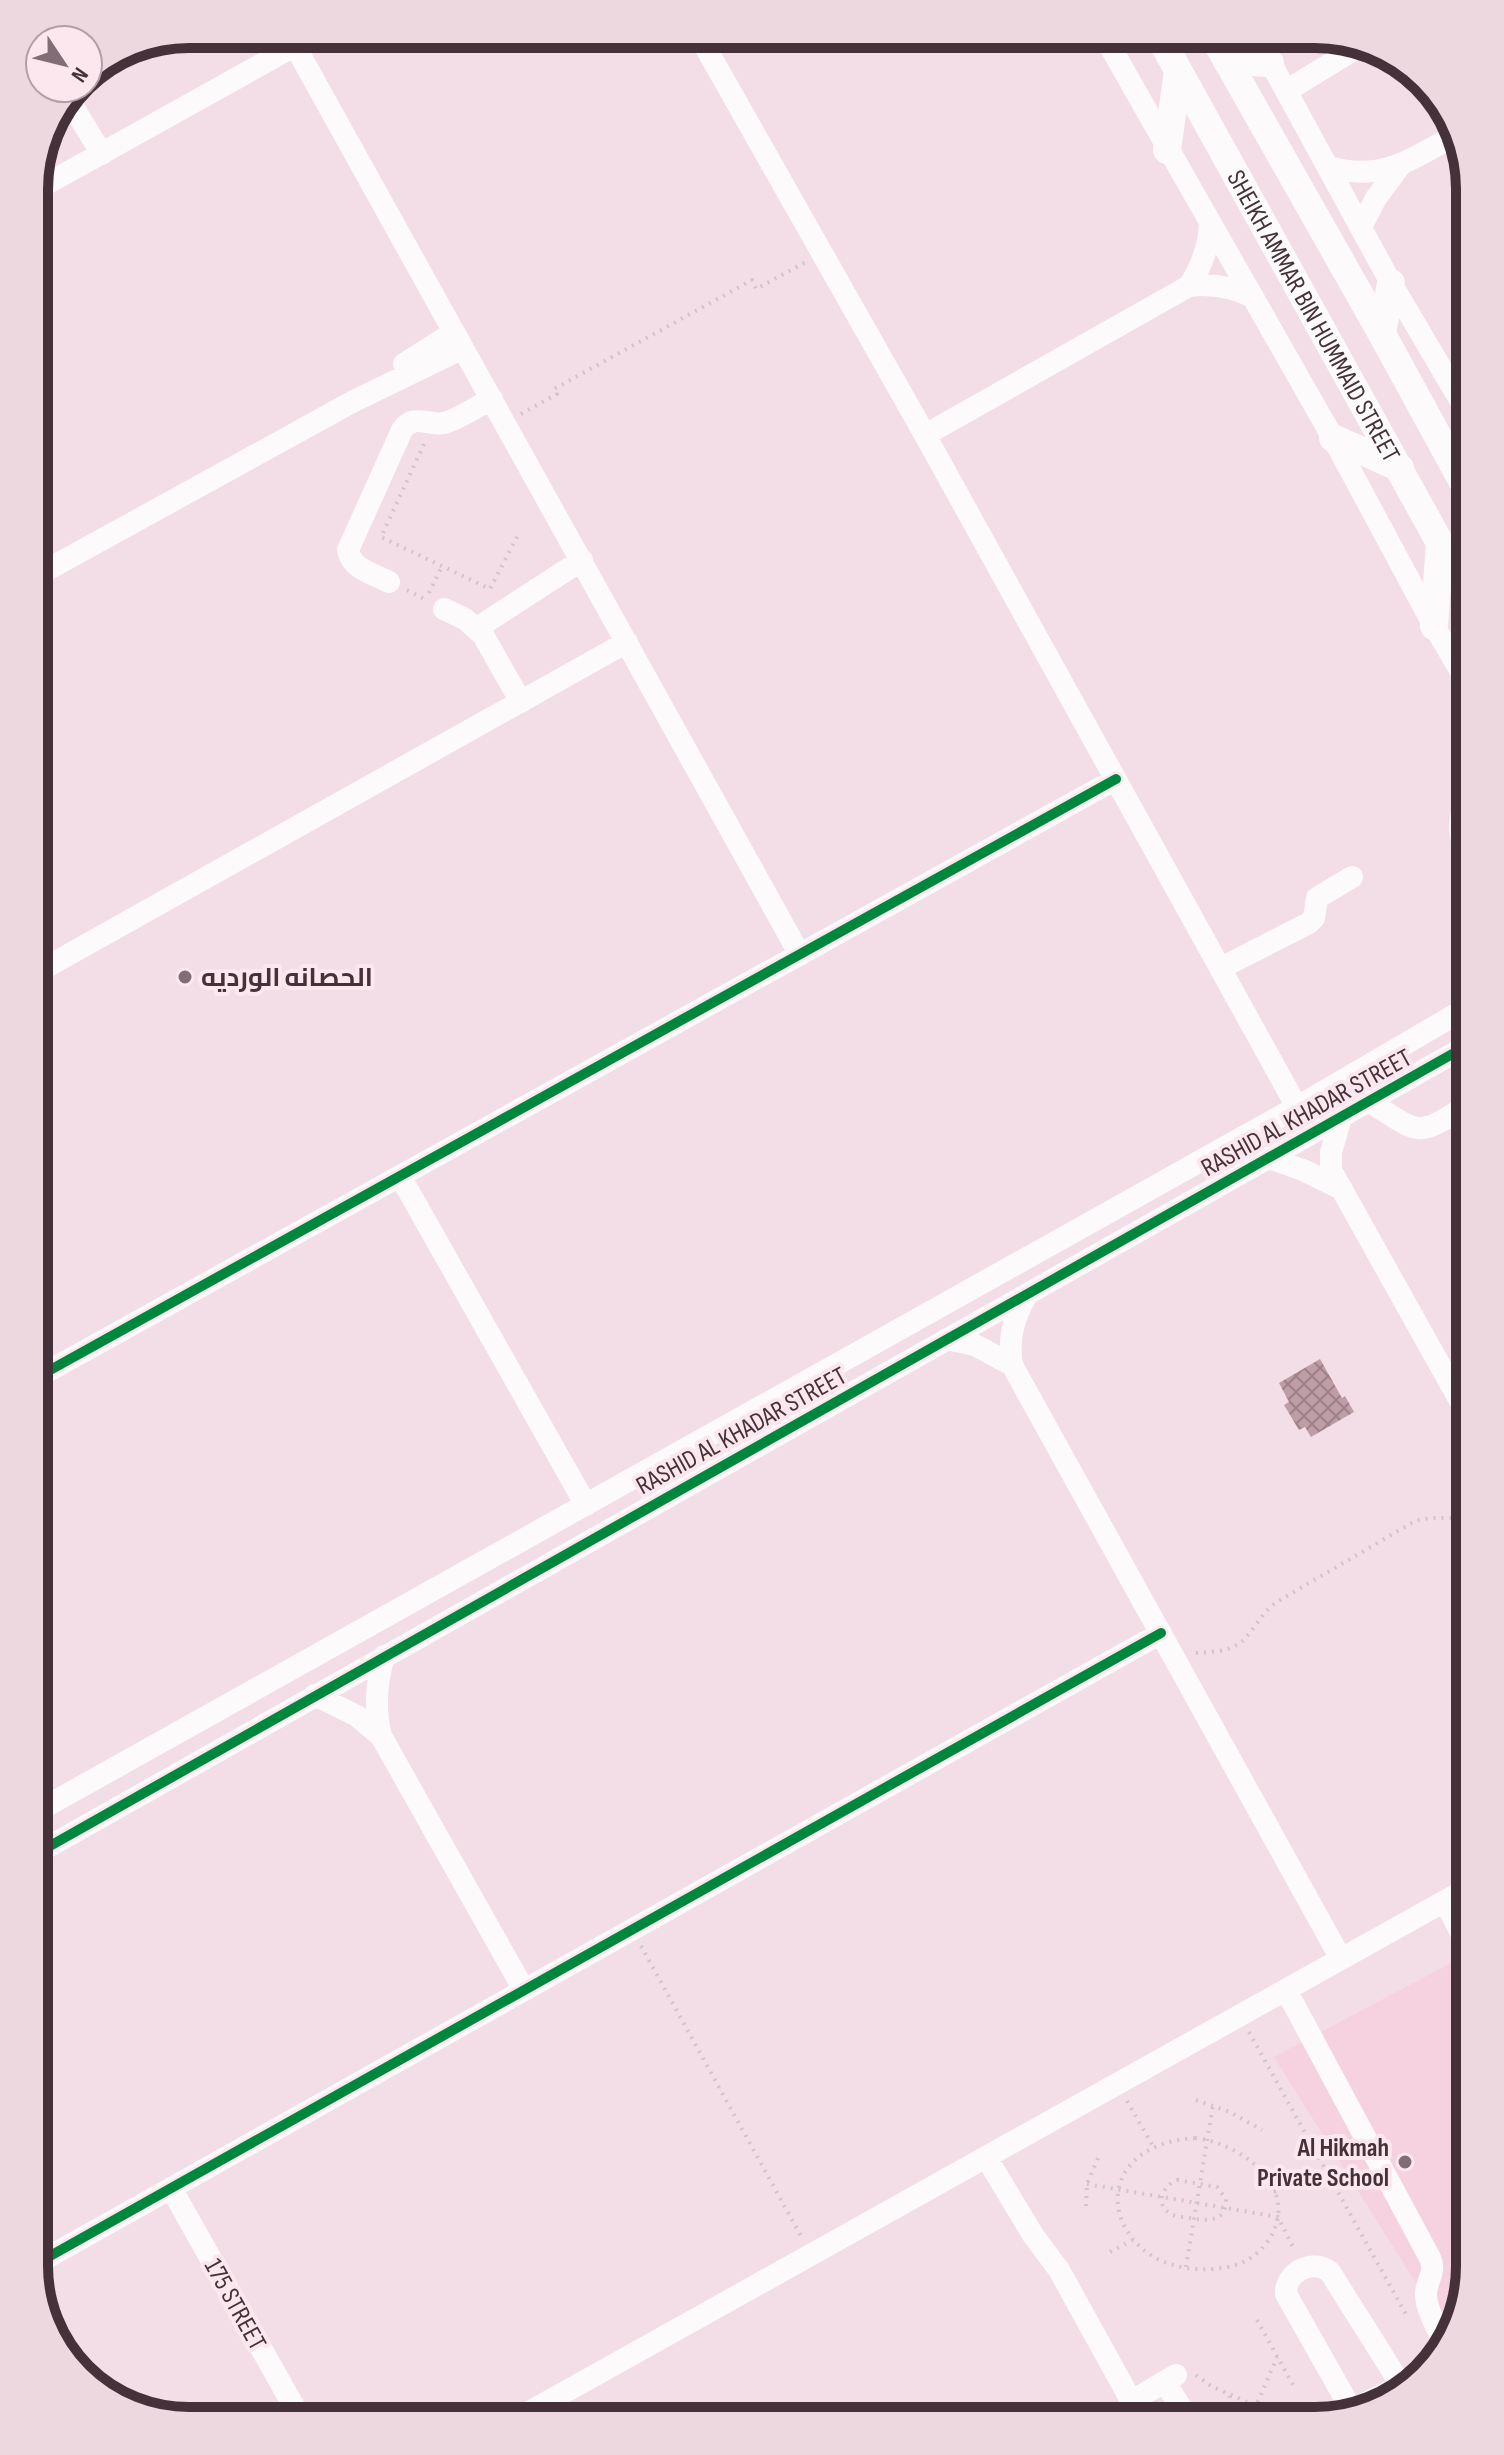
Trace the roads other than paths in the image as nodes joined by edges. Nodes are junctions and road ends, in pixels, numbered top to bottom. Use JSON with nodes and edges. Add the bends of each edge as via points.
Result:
{"nodes":[{"id":1,"x":291,"y":48,"type":"edge"},
{"id":2,"x":296,"y":48,"type":"edge"},
{"id":3,"x":706,"y":48,"type":"edge"},
{"id":4,"x":1111,"y":48,"type":"edge"},
{"id":5,"x":1166,"y":48,"type":"edge"},
{"id":6,"x":1220,"y":48,"type":"edge"},
{"id":7,"x":1262,"y":48,"type":"edge"},
{"id":8,"x":1349,"y":52,"type":"edge"},
{"id":9,"x":1227,"y":61,"type":"junction"},
{"id":10,"x":1270,"y":63,"type":"junction"},
{"id":11,"x":1178,"y":71,"type":"junction"},
{"id":12,"x":1286,"y":91,"type":"junction"},
{"id":13,"x":73,"y":109,"type":"edge"},
{"id":14,"x":67,"y":118,"type":"edge"},
{"id":15,"x":1447,"y":140,"type":"edge"},
{"id":16,"x":1167,"y":150,"type":"junction"},
{"id":17,"x":95,"y":158,"type":"junction"},
{"id":18,"x":1400,"y":166,"type":"junction"},
{"id":19,"x":1329,"y":167,"type":"junction"},
{"id":20,"x":48,"y":183,"type":"edge"},
{"id":21,"x":1210,"y":223,"type":"junction"},
{"id":22,"x":1361,"y":227,"type":"junction"},
{"id":23,"x":1391,"y":283,"type":"junction"},
{"id":24,"x":1189,"y":286,"type":"junction"},
{"id":25,"x":1253,"y":297,"type":"junction"},
{"id":26,"x":1382,"y":334,"type":"junction"},
{"id":27,"x":459,"y":340,"type":"junction"},
{"id":28,"x":1456,"y":393,"type":"edge"},
{"id":29,"x":492,"y":399,"type":"junction"},
{"id":30,"x":925,"y":435,"type":"junction"},
{"id":31,"x":1333,"y":438,"type":"junction"},
{"id":32,"x":1400,"y":468,"type":"junction"},
{"id":33,"x":1456,"y":469,"type":"edge"},
{"id":34,"x":1440,"y":542,"type":"junction"},
{"id":35,"x":582,"y":560,"type":"junction"},
{"id":36,"x":48,"y":569,"type":"edge"},
{"id":37,"x":1456,"y":571,"type":"edge"},
{"id":38,"x":389,"y":582,"type":"road end"},
{"id":39,"x":435,"y":604,"type":"road end"},
{"id":40,"x":1434,"y":626,"type":"junction"},
{"id":41,"x":477,"y":628,"type":"junction"},
{"id":42,"x":627,"y":642,"type":"junction"},
{"id":43,"x":1456,"y":663,"type":"edge"},
{"id":44,"x":521,"y":702,"type":"junction"},
{"id":45,"x":1116,"y":779,"type":"junction"},
{"id":46,"x":1352,"y":877,"type":"dead end"},
{"id":47,"x":800,"y":955,"type":"junction"},
{"id":48,"x":48,"y":966,"type":"edge"},
{"id":49,"x":1221,"y":968,"type":"junction"},
{"id":50,"x":1456,"y":1014,"type":"edge"},
{"id":51,"x":1456,"y":1052,"type":"edge"},
{"id":52,"x":1370,"y":1102,"type":"junction"},
{"id":53,"x":1297,"y":1107,"type":"junction"},
{"id":54,"x":1456,"y":1112,"type":"edge"},
{"id":55,"x":1341,"y":1118,"type":"junction"},
{"id":56,"x":1269,"y":1158,"type":"junction"},
{"id":57,"x":400,"y":1176,"type":"junction"},
{"id":58,"x":1343,"y":1189,"type":"junction"},
{"id":59,"x":1027,"y":1295,"type":"junction"},
{"id":60,"x":947,"y":1339,"type":"junction"},
{"id":61,"x":1012,"y":1365,"type":"junction"},
{"id":62,"x":48,"y":1371,"type":"edge"},
{"id":63,"x":1456,"y":1394,"type":"edge"},
{"id":64,"x":586,"y":1505,"type":"junction"},
{"id":65,"x":1161,"y":1633,"type":"junction"},
{"id":66,"x":384,"y":1656,"type":"junction"},
{"id":67,"x":315,"y":1695,"type":"junction"},
{"id":68,"x":381,"y":1736,"type":"junction"},
{"id":69,"x":48,"y":1805,"type":"edge"},
{"id":70,"x":48,"y":1847,"type":"edge"},
{"id":71,"x":1456,"y":1895,"type":"edge"},
{"id":72,"x":1445,"y":1901,"type":"junction"},
{"id":73,"x":1456,"y":1923,"type":"edge"},
{"id":74,"x":1341,"y":1959,"type":"junction"},
{"id":75,"x":524,"y":1990,"type":"junction"},
{"id":76,"x":1286,"y":1990,"type":"junction"},
{"id":77,"x":993,"y":2153,"type":"junction"},
{"id":78,"x":171,"y":2188,"type":"junction"},
{"id":79,"x":48,"y":2257,"type":"edge"},
{"id":80,"x":1441,"y":2328,"type":"edge"},
{"id":81,"x":1402,"y":2377,"type":"edge"},
{"id":82,"x":1342,"y":2404,"type":"edge"},
{"id":83,"x":294,"y":2407,"type":"edge"},
{"id":84,"x":538,"y":2407,"type":"edge"},
{"id":85,"x":1134,"y":2407,"type":"edge"},
{"id":86,"x":1137,"y":2407,"type":"edge"},
{"id":87,"x":1185,"y":2407,"type":"edge"}],
"edges":[{"from":1,"to":17,"type":"street"},
{"from":2,"to":27,"type":"street"},
{"from":3,"to":30,"type":"street"},
{"from":4,"to":16,"type":"street"},
{"from":5,"to":11,"type":"main road","name":"SHEIKH AMMAR BIN HUMMAID STREET"},
{"from":6,"to":9,"type":"main road","name":"SHEIKH AMMAR BIN HUMMAID STREET"},
{"from":7,"to":10,"type":"street"},
{"from":8,"to":12,"type":"street"},
{"from":9,"to":10,"type":"main road"},
{"from":9,"to":26,"type":"main road","name":"SHEIKH AMMAR BIN HUMMAID STREET"},
{"from":10,"to":12,"type":"street"},
{"from":11,"to":16,"type":"main road"},
{"from":11,"to":32,"type":"main road","name":"SHEIKH AMMAR BIN HUMMAID STREET"},
{"from":12,"to":19,"type":"street"},
{"from":13,"to":17,"type":"street"},
{"from":14,"to":17,"type":"street"},
{"from":15,"to":18,"type":"street"},
{"from":16,"to":21,"type":"street"},
{"from":17,"to":20,"type":"street"},
{"from":18,"to":19,"type":"street","via":[[1372,173]]},
{"from":18,"to":22,"type":"street"},
{"from":19,"to":22,"type":"street"},
{"from":21,"to":24,"type":"street","via":[[1203,262]]},
{"from":21,"to":25,"type":"street"},
{"from":22,"to":23,"type":"street"},
{"from":23,"to":26,"type":"main road"},
{"from":23,"to":28,"type":"street"},
{"from":24,"to":25,"type":"street","via":[[1229,287]]},
{"from":24,"to":30,"type":"street"},
{"from":25,"to":31,"type":"street"},
{"from":26,"to":33,"type":"main road","name":"SHEIKH AMMAR BIN HUMMAID STREET"},
{"from":27,"to":29,"type":"street"},
{"from":27,"to":36,"type":"street","via":[[386,374],[352,402]]},
{"from":29,"to":35,"type":"street"},
{"from":29,"to":38,"type":"street","via":[[450,421],[405,425],[349,543],[352,562]]},
{"from":30,"to":45,"type":"street"},
{"from":31,"to":32,"type":"main road"},
{"from":31,"to":40,"type":"street"},
{"from":32,"to":34,"type":"main road","name":"SHEIKH AMMAR BIN HUMMAID STREET"},
{"from":34,"to":37,"type":"main road","name":"SHEIKH AMMAR BIN HUMMAID STREET"},
{"from":34,"to":40,"type":"main road"},
{"from":35,"to":41,"type":"street"},
{"from":35,"to":42,"type":"street"},
{"from":39,"to":41,"type":"street"},
{"from":40,"to":43,"type":"street"},
{"from":41,"to":44,"type":"street"},
{"from":42,"to":44,"type":"street"},
{"from":42,"to":47,"type":"street"},
{"from":44,"to":48,"type":"street"},
{"from":45,"to":47,"type":"street"},
{"from":45,"to":49,"type":"street"},
{"from":46,"to":49,"type":"street","via":[[1317,898],[1309,923]]},
{"from":47,"to":57,"type":"street"},
{"from":49,"to":53,"type":"street"},
{"from":50,"to":53,"type":"street","name":"RASHID AL KHADAR STREET"},
{"from":51,"to":52,"type":"street","name":"RASHID AL KHADAR STREET"},
{"from":52,"to":54,"type":"street","via":[[1420,1129]]},
{"from":52,"to":55,"type":"street","name":"RASHID AL KHADAR STREET"},
{"from":53,"to":64,"type":"street","name":"RASHID AL KHADAR STREET"},
{"from":55,"to":56,"type":"street","name":"RASHID AL KHADAR STREET"},
{"from":55,"to":58,"type":"street","via":[[1331,1170]]},
{"from":56,"to":58,"type":"street"},
{"from":56,"to":59,"type":"street","name":"RASHID AL KHADAR STREET"},
{"from":57,"to":62,"type":"street"},
{"from":57,"to":64,"type":"street"},
{"from":58,"to":63,"type":"street"},
{"from":59,"to":60,"type":"street","name":"RASHID AL KHADAR STREET"},
{"from":59,"to":61,"type":"street","via":[[1014,1322]]},
{"from":60,"to":61,"type":"street","via":[[975,1345]]},
{"from":60,"to":66,"type":"street","name":"RASHID AL KHADAR STREET"},
{"from":61,"to":65,"type":"street"},
{"from":64,"to":69,"type":"street","name":"RASHID AL KHADAR STREET"},
{"from":65,"to":74,"type":"street"},
{"from":65,"to":75,"type":"street"},
{"from":66,"to":67,"type":"street","name":"RASHID AL KHADAR STREET"},
{"from":66,"to":68,"type":"street","via":[[376,1704]]},
{"from":67,"to":68,"type":"street"},
{"from":67,"to":70,"type":"street","name":"RASHID AL KHADAR STREET"},
{"from":68,"to":75,"type":"street"},
{"from":71,"to":72,"type":"street"},
{"from":72,"to":73,"type":"street"},
{"from":72,"to":74,"type":"street"},
{"from":74,"to":76,"type":"street"},
{"from":75,"to":78,"type":"street"},
{"from":76,"to":77,"type":"street"},
{"from":76,"to":80,"type":"street","via":[[1430,2258],[1433,2270],[1426,2299]]},
{"from":77,"to":84,"type":"street"},
{"from":77,"to":85,"type":"street","via":[[1049,2243]]},
{"from":78,"to":79,"type":"street"},
{"from":78,"to":83,"type":"street","name":"175 STREET"},
{"from":81,"to":82,"type":"street","via":[[1330,2272],[1317,2265],[1304,2269],[1287,2280],[1286,2294]]},
{"from":86,"to":87,"type":"street","via":[[1177,2375]]}]}
